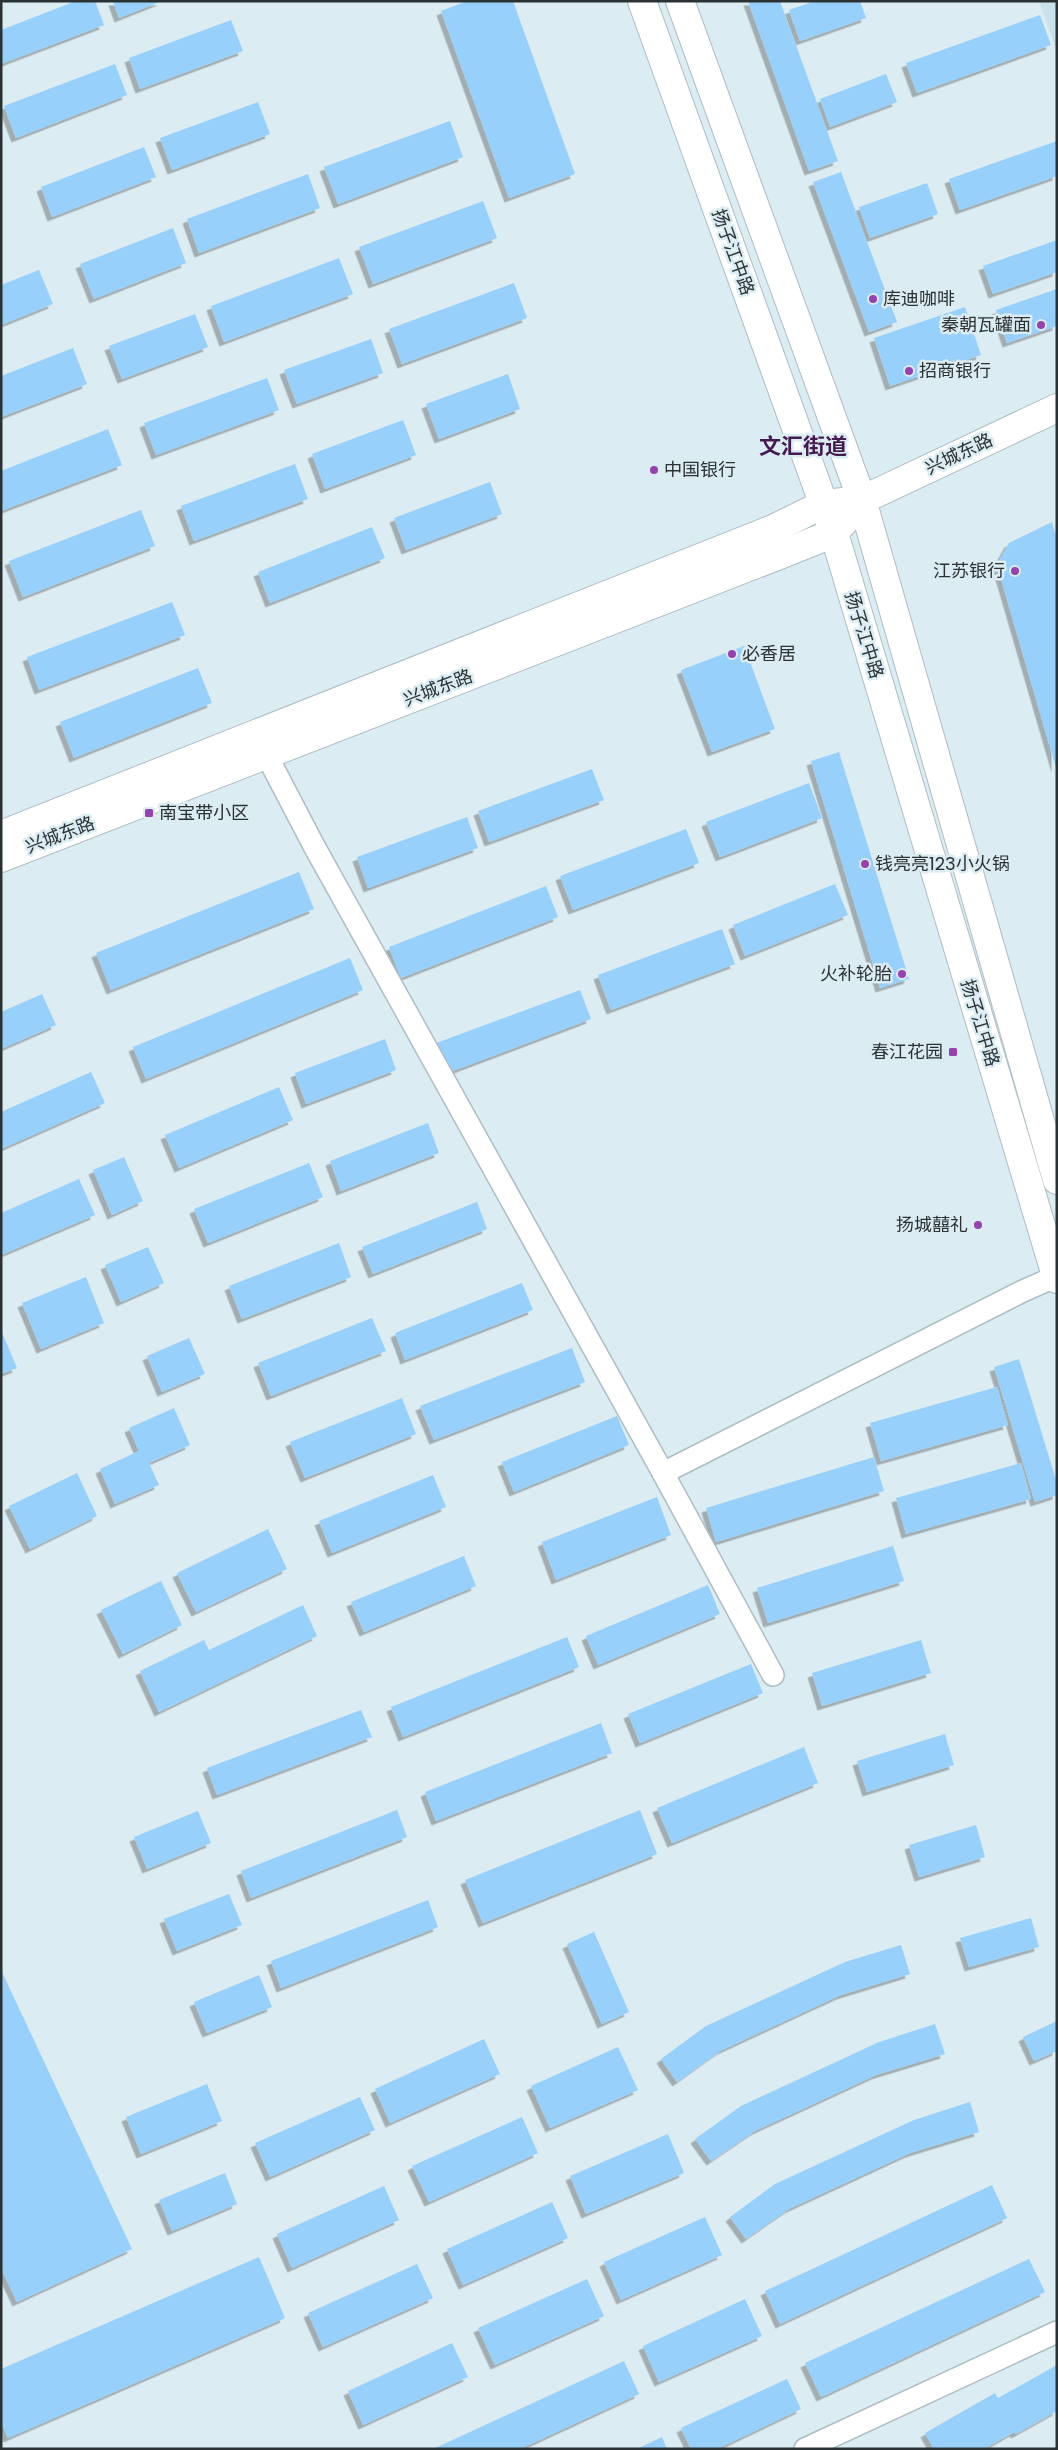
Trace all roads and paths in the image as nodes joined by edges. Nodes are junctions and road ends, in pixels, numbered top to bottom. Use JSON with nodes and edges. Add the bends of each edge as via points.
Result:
{"nodes":[{"id":1,"x":642,"y":1,"type":"edge"},
{"id":2,"x":680,"y":1,"type":"edge"},
{"id":3,"x":1057,"y":408,"type":"edge"},
{"id":4,"x":862,"y":500,"type":"junction"},
{"id":5,"x":824,"y":504,"type":"junction"},
{"id":6,"x":834,"y":533,"type":"junction"},
{"id":7,"x":266,"y":754,"type":"junction"},
{"id":8,"x":1,"y":836,"type":"edge"},
{"id":9,"x":1,"y":858,"type":"edge"},
{"id":10,"x":1057,"y":1180,"type":"edge"},
{"id":11,"x":1056,"y":1277,"type":"edge"},
{"id":12,"x":664,"y":1473,"type":"junction"},
{"id":13,"x":773,"y":1675,"type":"dead end"},
{"id":14,"x":1057,"y":2332,"type":"edge"},
{"id":15,"x":805,"y":2449,"type":"edge"}],
"edges":[{"from":1,"to":5,"type":"main road","name":"扬子江中路"},
{"from":2,"to":4,"type":"main road","name":"扬子江中路"},
{"from":3,"to":4,"type":"main road","name":"兴城东路"},
{"from":4,"to":5,"type":"main road","name":"兴城东路"},
{"from":4,"to":6,"type":"main road","name":"兴城东路"},
{"from":4,"to":10,"type":"main road","name":"扬子江中路"},
{"from":5,"to":6,"type":"main road","name":"扬子江中路"},
{"from":5,"to":8,"type":"main road","name":"兴城东路","via":[[773,529]]},
{"from":6,"to":7,"type":"main road","name":"兴城东路"},
{"from":6,"to":11,"type":"main road","name":"扬子江中路"},
{"from":7,"to":9,"type":"main road","name":"兴城东路"},
{"from":7,"to":12,"type":"street","via":[[314,846]]},
{"from":11,"to":12,"type":"street"},
{"from":12,"to":13,"type":"street"},
{"from":14,"to":15,"type":"street"}]}
